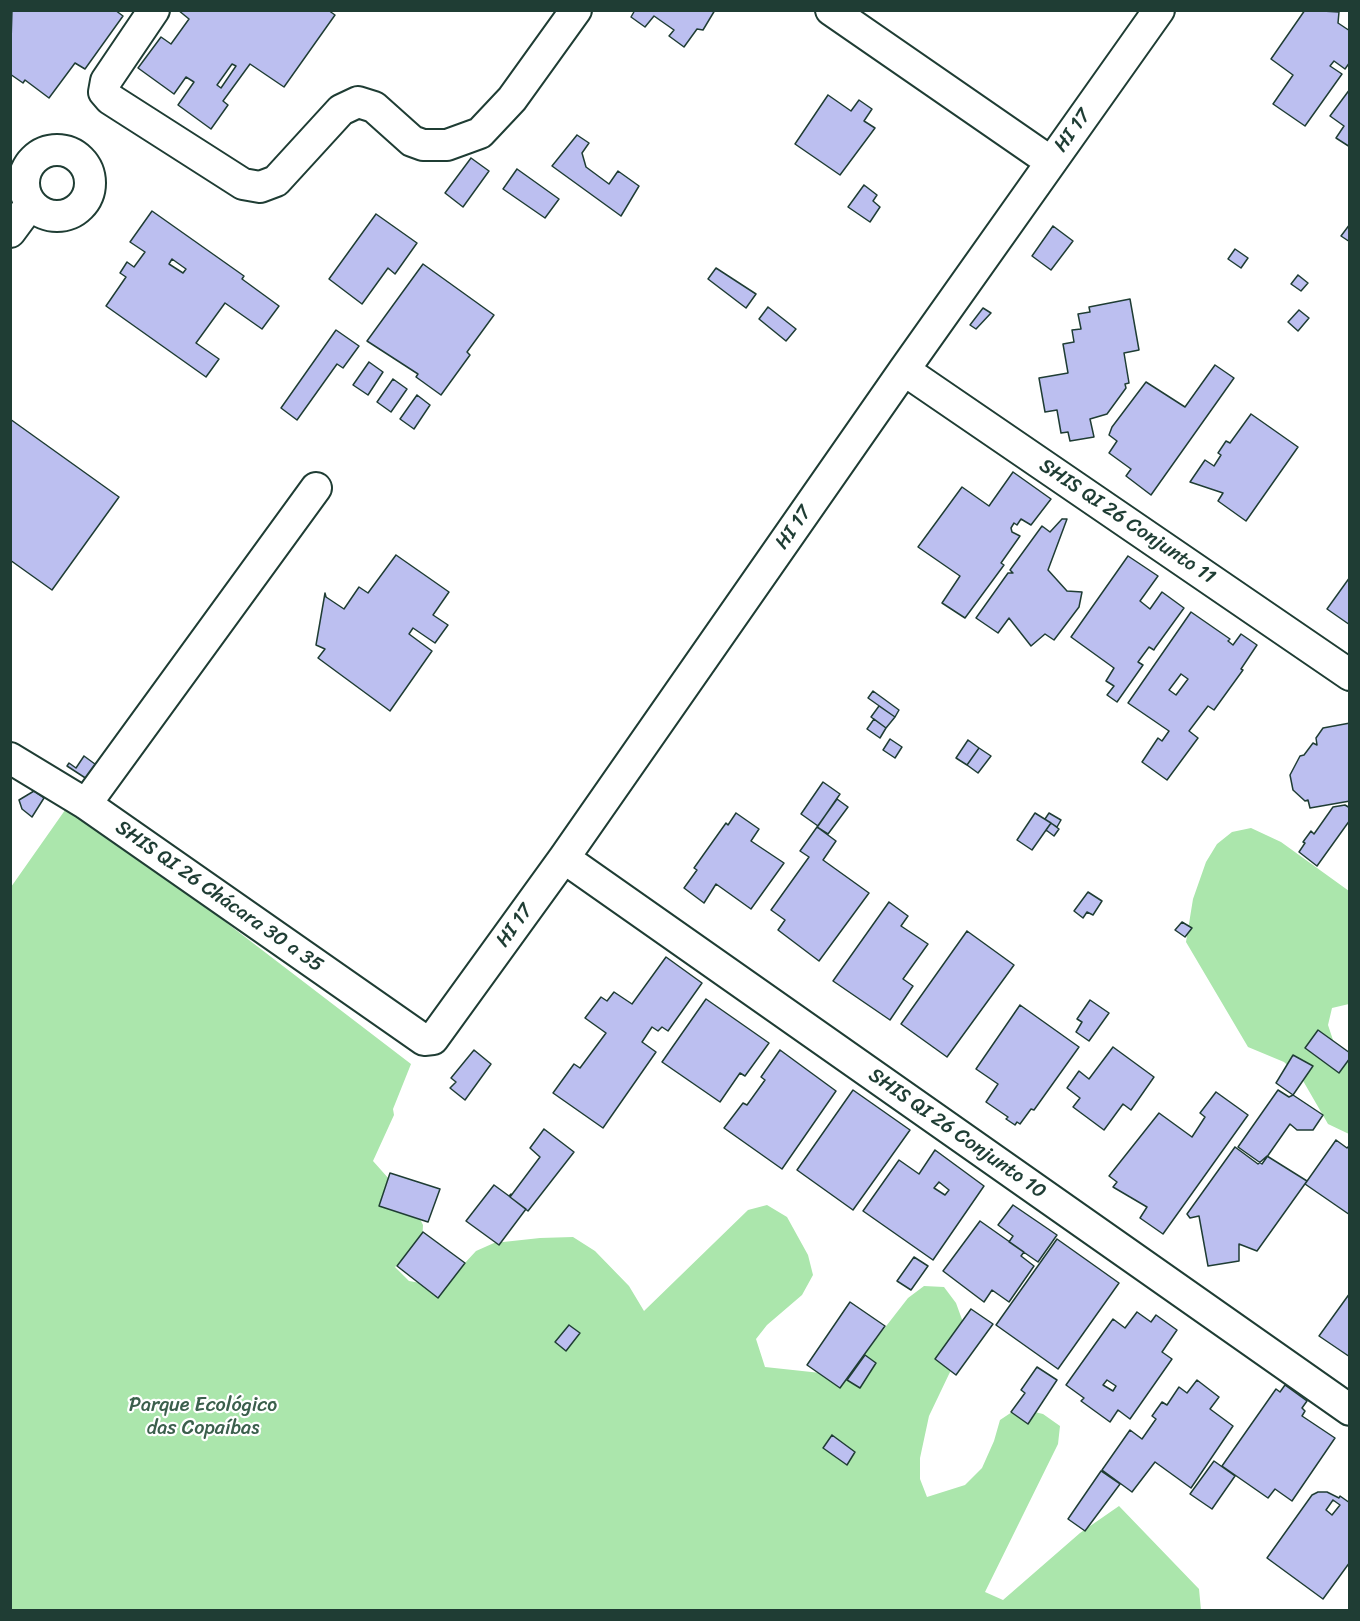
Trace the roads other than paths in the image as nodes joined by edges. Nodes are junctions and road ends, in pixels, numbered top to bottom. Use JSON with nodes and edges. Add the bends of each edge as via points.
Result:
{"nodes":[{"id":1,"x":154,"y":10,"type":"edge"},
{"id":2,"x":576,"y":10,"type":"edge"},
{"id":3,"x":831,"y":10,"type":"edge"},
{"id":4,"x":1159,"y":10,"type":"edge"},
{"id":5,"x":1051,"y":162,"type":"junction"},
{"id":6,"x":30,"y":205,"type":"dead end"},
{"id":7,"x":10,"y":232,"type":"edge"},
{"id":8,"x":904,"y":370,"type":"junction"},
{"id":9,"x":316,"y":488,"type":"dead end"},
{"id":10,"x":1350,"y":675,"type":"edge"},
{"id":11,"x":15,"y":770,"type":"edge"},
{"id":12,"x":86,"y":804,"type":"junction"},
{"id":13,"x":564,"y":858,"type":"junction"},
{"id":14,"x":424,"y":1040,"type":"joint"},
{"id":15,"x":1350,"y":1410,"type":"edge"}],
"edges":[{"from":1,"to":2,"type":"street","via":[[105,81],[104,92],[243,184],[260,187],[276,181],[341,110],[358,102],[374,107],[412,141],[423,145],[447,145],[480,133],[512,99]]},
{"from":3,"to":5,"type":"street"},
{"from":4,"to":5,"type":"street","name":"HI 17"},
{"from":5,"to":8,"type":"street","name":"HI 17"},
{"from":6,"to":7,"type":"street"},
{"from":8,"to":10,"type":"street","name":"SHIS QI 26 Conjunto 11"},
{"from":8,"to":13,"type":"street","name":"HI 17"},
{"from":9,"to":12,"type":"street"},
{"from":11,"to":12,"type":"street","name":"SHIS QI 26 Chácara 30 a 35"},
{"from":12,"to":14,"type":"street","name":"SHIS QI 26 Chácara 30 a 35"},
{"from":13,"to":14,"type":"street","name":"HI 17","via":[[436,1036]]},
{"from":13,"to":15,"type":"street","name":"SHIS QI 26 Conjunto 10"}]}
